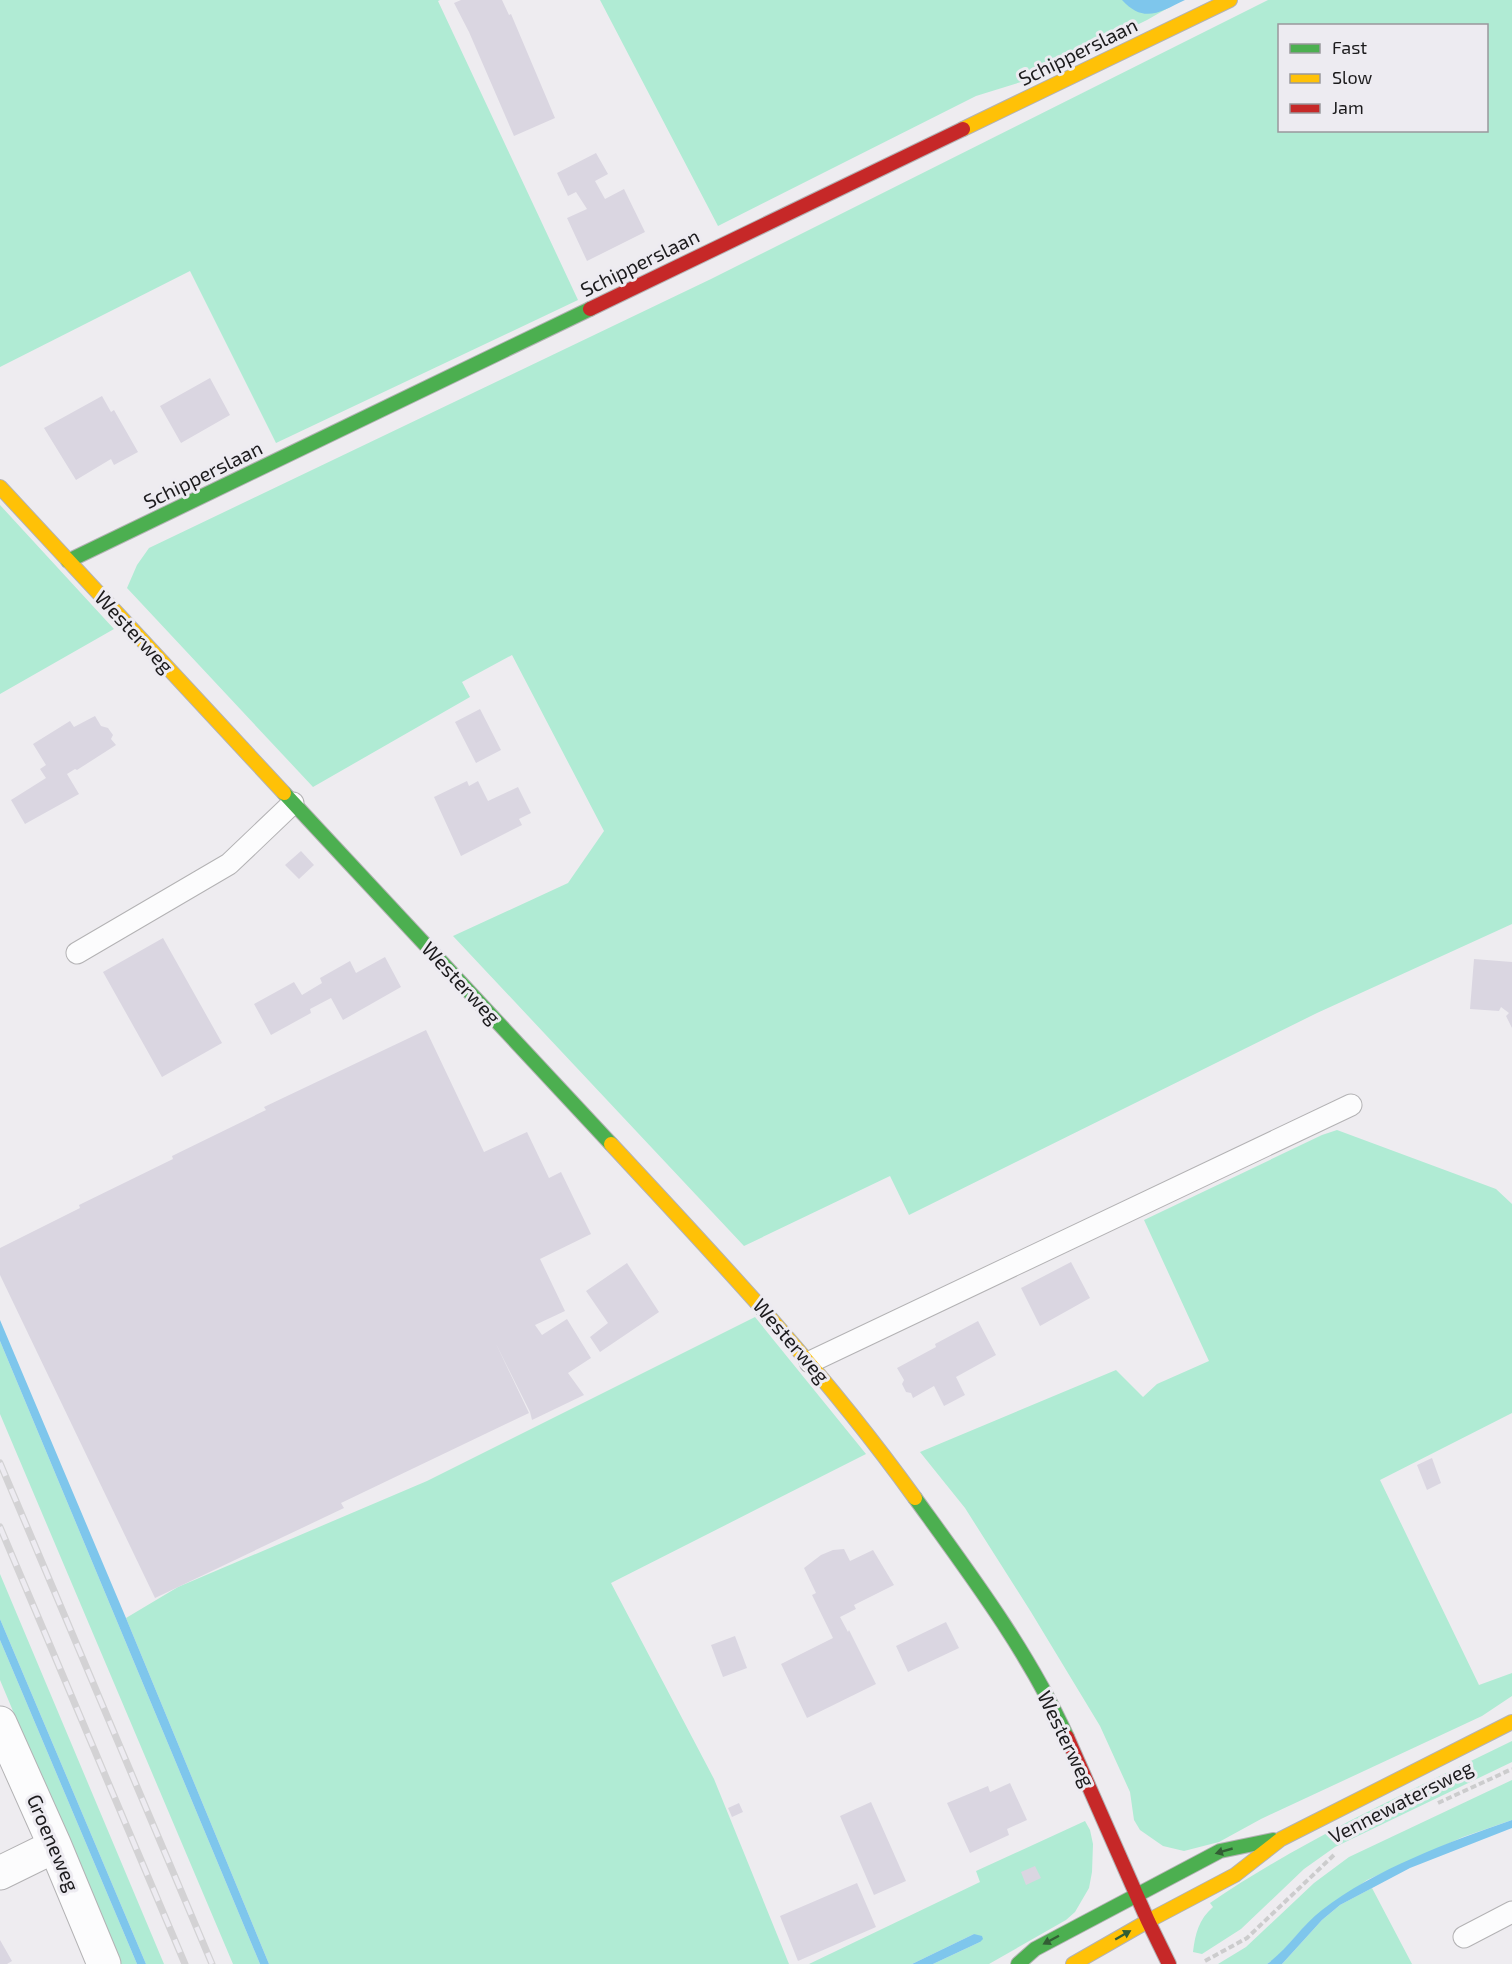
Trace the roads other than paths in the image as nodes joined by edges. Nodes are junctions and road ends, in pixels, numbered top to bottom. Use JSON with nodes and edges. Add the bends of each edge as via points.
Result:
{"nodes":[{"id":1,"x":1230,"y":0,"type":"edge"},
{"id":2,"x":0,"y":487,"type":"edge"},
{"id":3,"x":68,"y":561,"type":"junction"},
{"id":4,"x":293,"y":803,"type":"junction"},
{"id":5,"x":77,"y":953,"type":"dead end"},
{"id":6,"x":1351,"y":1105,"type":"dead end"},
{"id":7,"x":810,"y":1362,"type":"junction"},
{"id":8,"x":1512,"y":1722,"type":"edge"},
{"id":9,"x":0,"y":1723,"type":"edge"},
{"id":10,"x":1281,"y":1839,"type":"junction"},
{"id":11,"x":55,"y":1846,"type":"junction"},
{"id":12,"x":0,"y":1873,"type":"edge"},
{"id":13,"x":1136,"y":1895,"type":"junction"},
{"id":14,"x":1512,"y":1912,"type":"edge"},
{"id":15,"x":1148,"y":1921,"type":"junction"},
{"id":16,"x":1464,"y":1937,"type":"dead end"},
{"id":17,"x":104,"y":1964,"type":"edge"},
{"id":18,"x":1018,"y":1964,"type":"edge"},
{"id":19,"x":1072,"y":1964,"type":"edge"},
{"id":20,"x":1169,"y":1964,"type":"edge"}],
"edges":[{"from":1,"to":3,"type":"street","name":"Schipperslaan"},
{"from":2,"to":3,"type":"street","name":"Westerweg"},
{"from":3,"to":4,"type":"street","name":"Westerweg"},
{"from":4,"to":5,"type":"lane","via":[[229,864]]},
{"from":4,"to":7,"type":"street","name":"Westerweg"},
{"from":6,"to":7,"type":"lane"},
{"from":7,"to":13,"type":"street","name":"Westerweg","via":[[874,1441],[984,1594],[1029,1665],[1063,1729]]},
{"from":8,"to":10,"type":"street","name":"Vennewatersweg"},
{"from":9,"to":11,"type":"street","name":"Groeneweg"},
{"from":10,"to":13,"type":"street","name":"Vennewatersweg","one_way":true,"via":[[1220,1851]]},
{"from":10,"to":15,"type":"street","name":"Vennewatersweg","via":[[1235,1875]]},
{"from":11,"to":12,"type":"street"},
{"from":11,"to":17,"type":"street","name":"Groeneweg"},
{"from":13,"to":15,"type":"street","name":"Westerweg"},
{"from":13,"to":18,"type":"street","name":"Vennewatersweg","one_way":true,"via":[[1035,1949]]},
{"from":14,"to":16,"type":"lane"},
{"from":19,"to":15,"type":"street","name":"Vennewatersweg","one_way":true},
{"from":15,"to":20,"type":"street","name":"Westerweg"}]}
